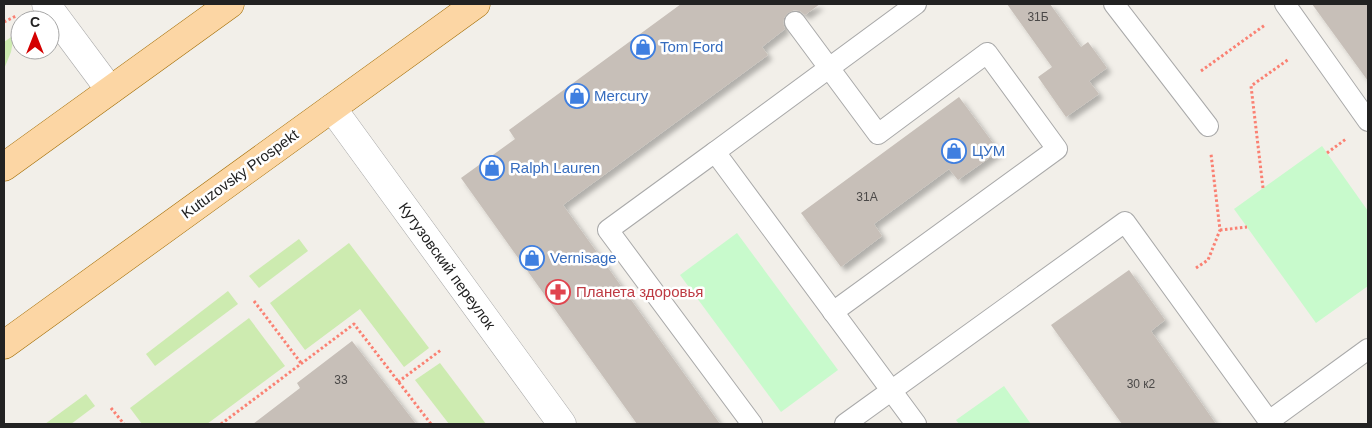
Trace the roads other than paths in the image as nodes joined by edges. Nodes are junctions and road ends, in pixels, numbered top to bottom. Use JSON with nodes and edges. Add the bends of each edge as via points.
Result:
{"nodes":[{"id":1,"x":46,"y":4,"type":"edge"},
{"id":2,"x":230,"y":4,"type":"edge"},
{"id":3,"x":476,"y":4,"type":"edge"},
{"id":4,"x":916,"y":4,"type":"edge"},
{"id":5,"x":1114,"y":4,"type":"edge"},
{"id":6,"x":1287,"y":6,"type":"edge"},
{"id":7,"x":795,"y":22,"type":"dead end"},
{"id":8,"x":829,"y":68,"type":"junction"},
{"id":9,"x":110,"y":90,"type":"junction"},
{"id":10,"x":332,"y":108,"type":"junction"},
{"id":11,"x":1368,"y":121,"type":"edge"},
{"id":12,"x":1208,"y":126,"type":"road end"},
{"id":13,"x":715,"y":152,"type":"junction"},
{"id":14,"x":4,"y":167,"type":"edge"},
{"id":15,"x":833,"y":312,"type":"junction"},
{"id":16,"x":4,"y":345,"type":"edge"},
{"id":17,"x":1368,"y":349,"type":"edge"},
{"id":18,"x":891,"y":390,"type":"junction"},
{"id":19,"x":1270,"y":423,"type":"edge"},
{"id":20,"x":562,"y":424,"type":"edge"},
{"id":21,"x":752,"y":424,"type":"edge"},
{"id":22,"x":845,"y":424,"type":"edge"},
{"id":23,"x":916,"y":424,"type":"edge"}],
"edges":[{"from":1,"to":9,"type":"street"},
{"from":2,"to":9,"type":"main road"},
{"from":3,"to":10,"type":"main road","name":"Kutuzovsky Prospekt"},
{"from":4,"to":8,"type":"lane"},
{"from":5,"to":12,"type":"lane"},
{"from":6,"to":11,"type":"lane"},
{"from":7,"to":8,"type":"lane"},
{"from":8,"to":13,"type":"lane"},
{"from":8,"to":15,"type":"lane","via":[[878,134],[987,54],[1057,148]]},
{"from":9,"to":14,"type":"main road"},
{"from":10,"to":16,"type":"main road","name":"Kutuzovsky Prospekt"},
{"from":10,"to":20,"type":"street","name":"Кутузовский переулок"},
{"from":13,"to":15,"type":"lane"},
{"from":13,"to":21,"type":"lane","via":[[608,230]]},
{"from":15,"to":18,"type":"lane"},
{"from":17,"to":19,"type":"lane"},
{"from":18,"to":19,"type":"lane","via":[[1125,222]]},
{"from":18,"to":22,"type":"lane"},
{"from":18,"to":23,"type":"lane"}]}
